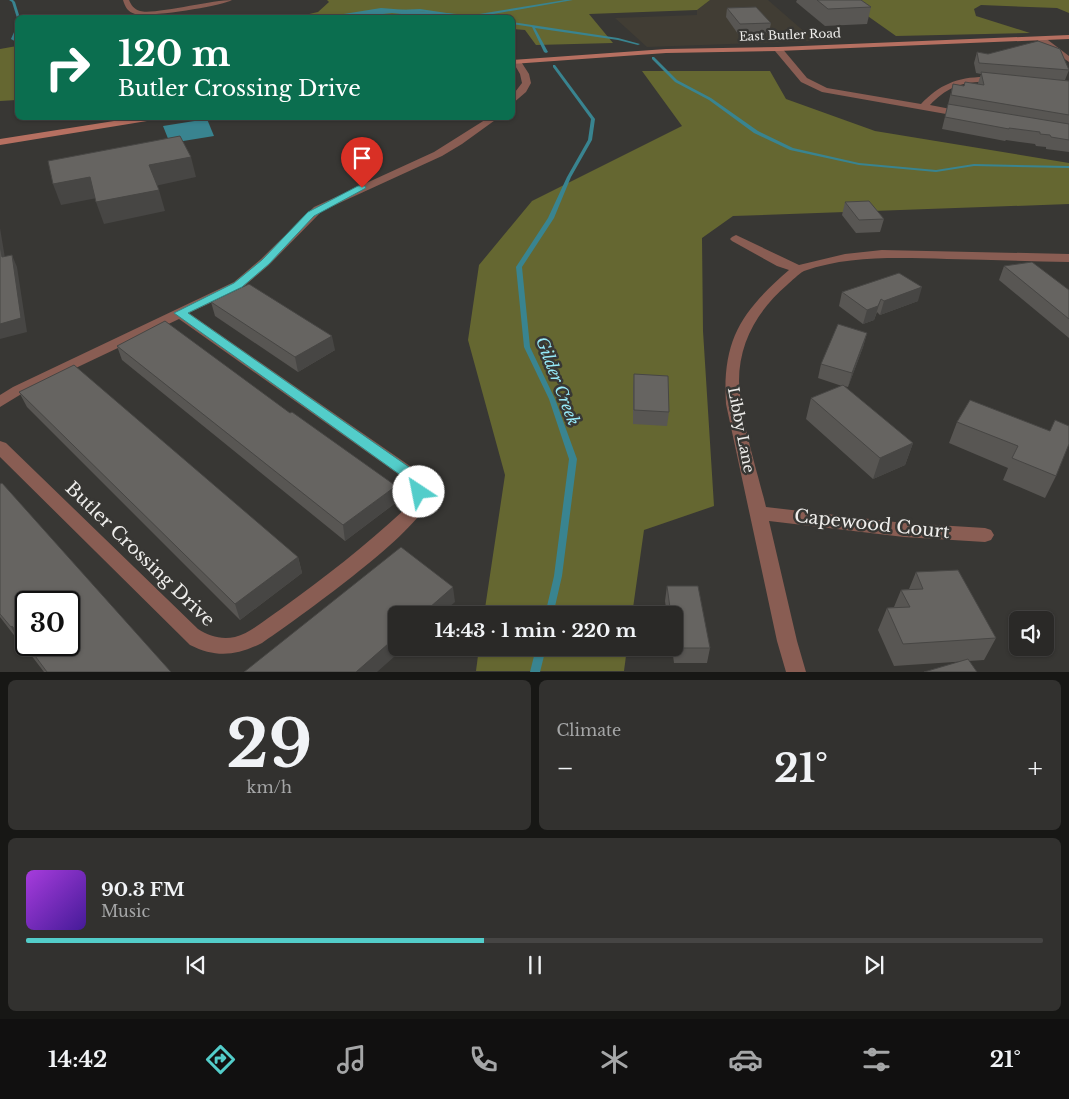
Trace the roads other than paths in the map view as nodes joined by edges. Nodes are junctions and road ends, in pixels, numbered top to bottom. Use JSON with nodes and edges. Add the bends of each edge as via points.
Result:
{"nodes":[{"id":1,"x":126,"y":0,"type":"edge"},
{"id":2,"x":229,"y":0,"type":"edge"},
{"id":3,"x":1069,"y":37,"type":"edge"},
{"id":4,"x":1041,"y":39,"type":"junction"},
{"id":5,"x":778,"y":49,"type":"junction"},
{"id":6,"x":1069,"y":60,"type":"edge"},
{"id":7,"x":515,"y":62,"type":"edge"},
{"id":8,"x":1006,"y":80,"type":"edge"},
{"id":9,"x":515,"y":98,"type":"edge"},
{"id":10,"x":924,"y":106,"type":"junction"},
{"id":11,"x":971,"y":116,"type":"edge"},
{"id":12,"x":135,"y":120,"type":"edge"},
{"id":13,"x":489,"y":120,"type":"edge"},
{"id":14,"x":0,"y":142,"type":"edge"},
{"id":15,"x":736,"y":239,"type":"dead end"},
{"id":16,"x":1068,"y":259,"type":"edge"},
{"id":17,"x":798,"y":269,"type":"junction"},
{"id":18,"x":180,"y":313,"type":"junction"},
{"id":19,"x":0,"y":402,"type":"edge"},
{"id":20,"x":0,"y":447,"type":"edge"},
{"id":21,"x":760,"y":512,"type":"junction"},
{"id":22,"x":985,"y":535,"type":"dead end"},
{"id":23,"x":796,"y":672,"type":"edge"}],
"edges":[{"from":1,"to":2,"type":"street","via":[[131,10],[148,14]]},
{"from":3,"to":4,"type":"main road","name":"East Butler Road"},
{"from":4,"to":5,"type":"main road","name":"East Butler Road"},
{"from":4,"to":6,"type":"street"},
{"from":5,"to":7,"type":"main road","name":"East Butler Road","via":[[643,52]]},
{"from":5,"to":10,"type":"street","via":[[804,80],[825,90]]},
{"from":7,"to":9,"type":"street","via":[[526,75],[527,85]]},
{"from":8,"to":10,"type":"street","via":[[977,78],[957,81],[935,93]]},
{"from":10,"to":11,"type":"street"},
{"from":12,"to":14,"type":"main road"},
{"from":13,"to":18,"type":"street","via":[[438,154],[318,209],[238,285]]},
{"from":15,"to":17,"type":"street"},
{"from":16,"to":17,"type":"street","name":"Libby Lane","via":[[882,254],[845,258]]},
{"from":17,"to":21,"type":"street","name":"Libby Lane","via":[[757,308],[743,330],[735,353],[734,404]]},
{"from":18,"to":19,"type":"street","via":[[18,390]]},
{"from":18,"to":20,"type":"street","name":"Butler Crossing Drive","via":[[404,470],[414,480],[419,492],[413,512],[278,621],[241,644],[220,647],[202,643],[191,635]]},
{"from":21,"to":22,"type":"street","name":"Capewood Court","via":[[904,530]]},
{"from":21,"to":23,"type":"street","name":"Libby Lane"}]}
